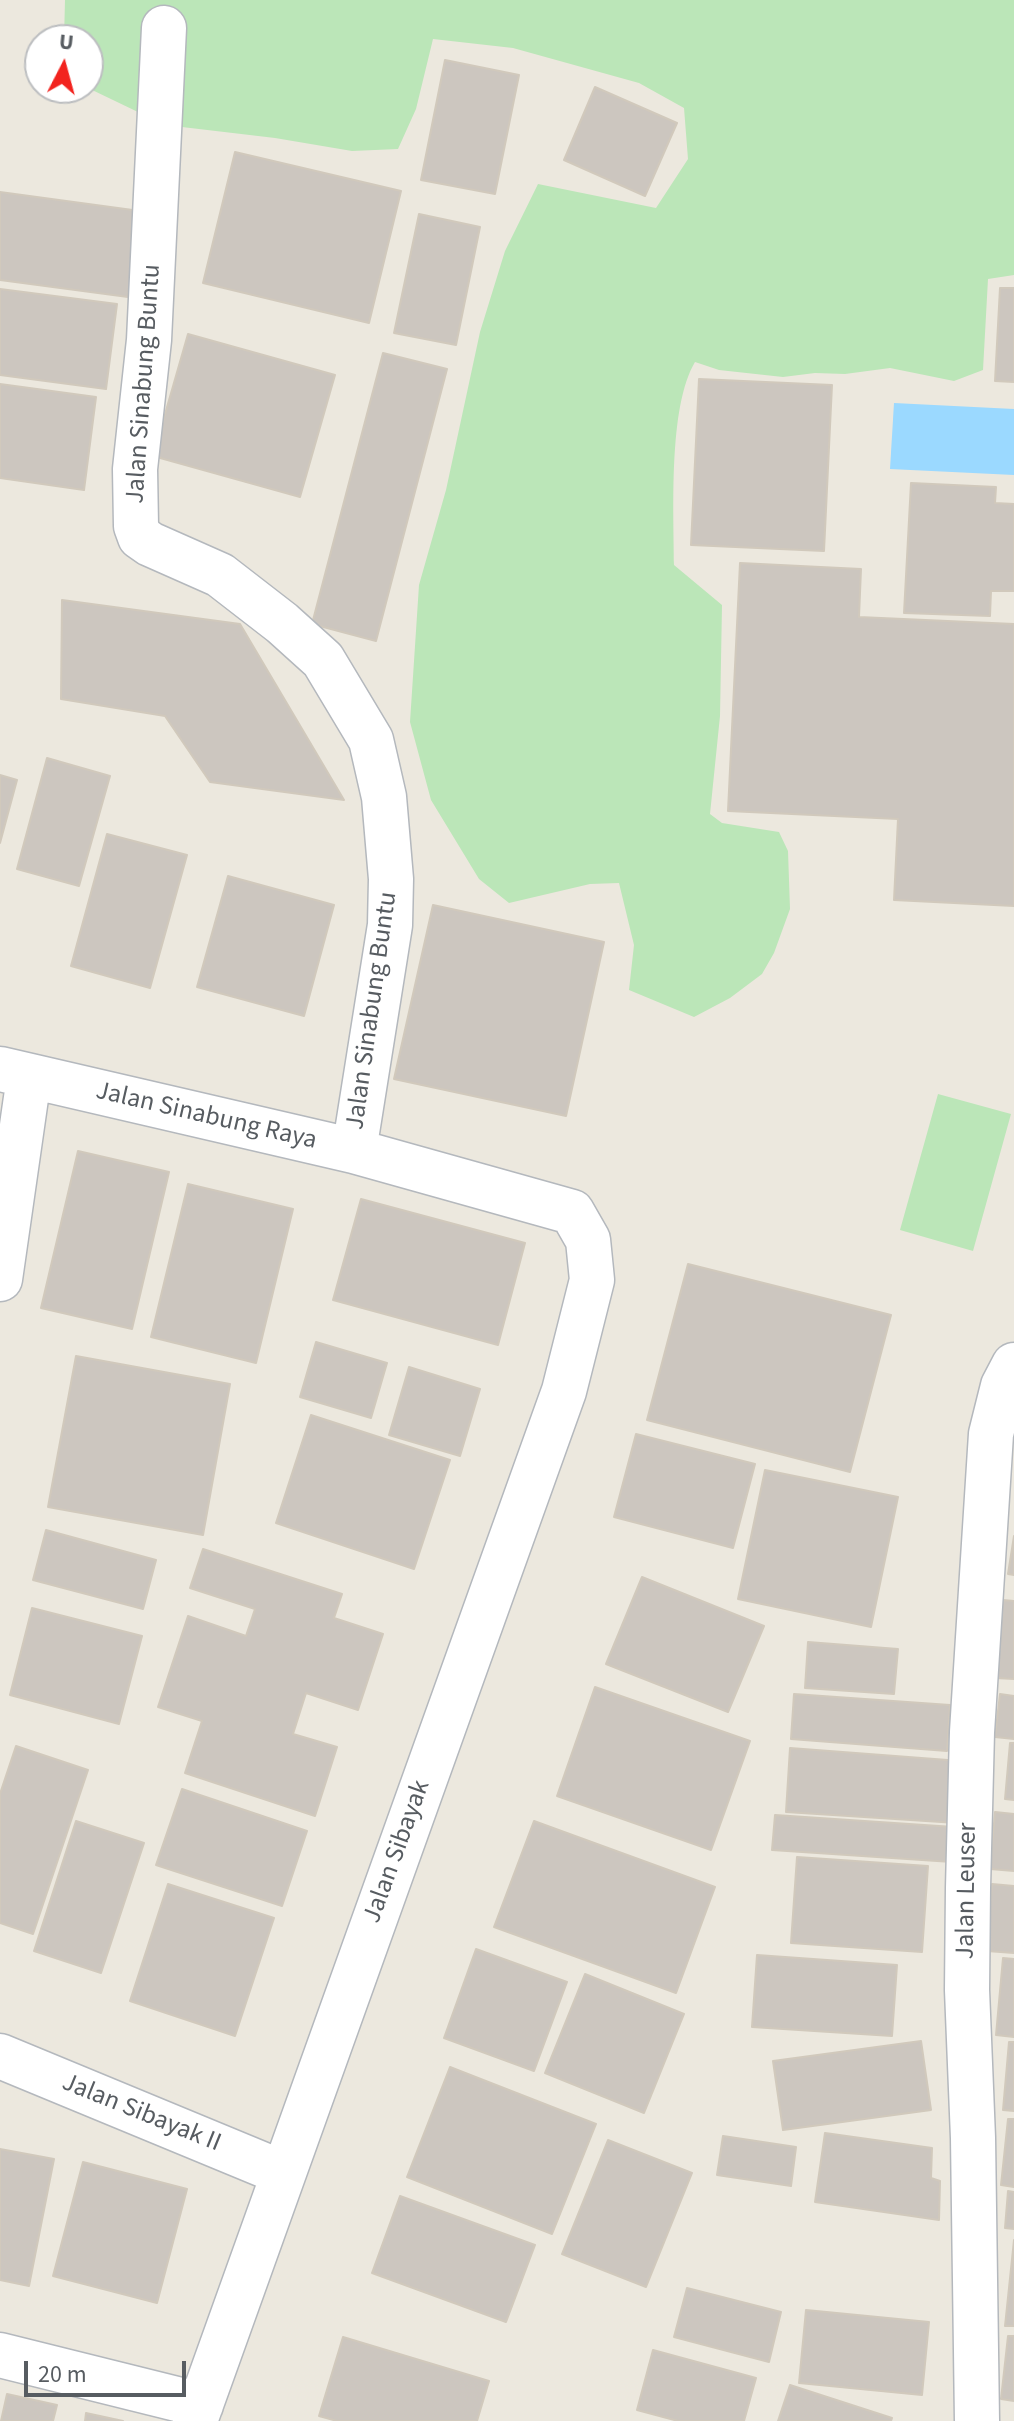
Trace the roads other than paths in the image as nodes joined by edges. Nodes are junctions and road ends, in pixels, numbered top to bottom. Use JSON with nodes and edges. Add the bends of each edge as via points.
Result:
{"nodes":[{"id":1,"x":164,"y":28,"type":"dead end"},
{"id":2,"x":14,"y":1073,"type":"edge"},
{"id":3,"x":354,"y":1151,"type":"junction"},
{"id":4,"x":0,"y":1279,"type":"edge"},
{"id":5,"x":592,"y":1280,"type":"joint"},
{"id":6,"x":1014,"y":1365,"type":"edge"},
{"id":7,"x":0,"y":2056,"type":"edge"},
{"id":8,"x":283,"y":2173,"type":"junction"},
{"id":9,"x":0,"y":2355,"type":"edge"},
{"id":10,"x":198,"y":2413,"type":"edge"},
{"id":11,"x":977,"y":2421,"type":"edge"}],
"edges":[{"from":1,"to":3,"type":"street","name":"Jalan Sinabung Buntu","via":[[149,340],[135,469],[136,526],[150,544],[220,575],[323,660],[371,740],[384,797],[390,925]]},
{"from":2,"to":3,"type":"street","name":"Jalan Sinabung Raya"},
{"from":2,"to":4,"type":"street"},
{"from":3,"to":5,"type":"street","name":"Jalan Sinabung Raya","via":[[572,1212],[588,1240]]},
{"from":5,"to":8,"type":"street","name":"Jalan Sibayak","via":[[564,1391]]},
{"from":6,"to":11,"type":"street","name":"Jalan Leuser","via":[[991,1434],[972,1732],[967,1990]]},
{"from":7,"to":8,"type":"street","name":"Jalan Sibayak II"},
{"from":8,"to":10,"type":"street","name":"Jalan Sibayak"},
{"from":9,"to":10,"type":"street"}]}
